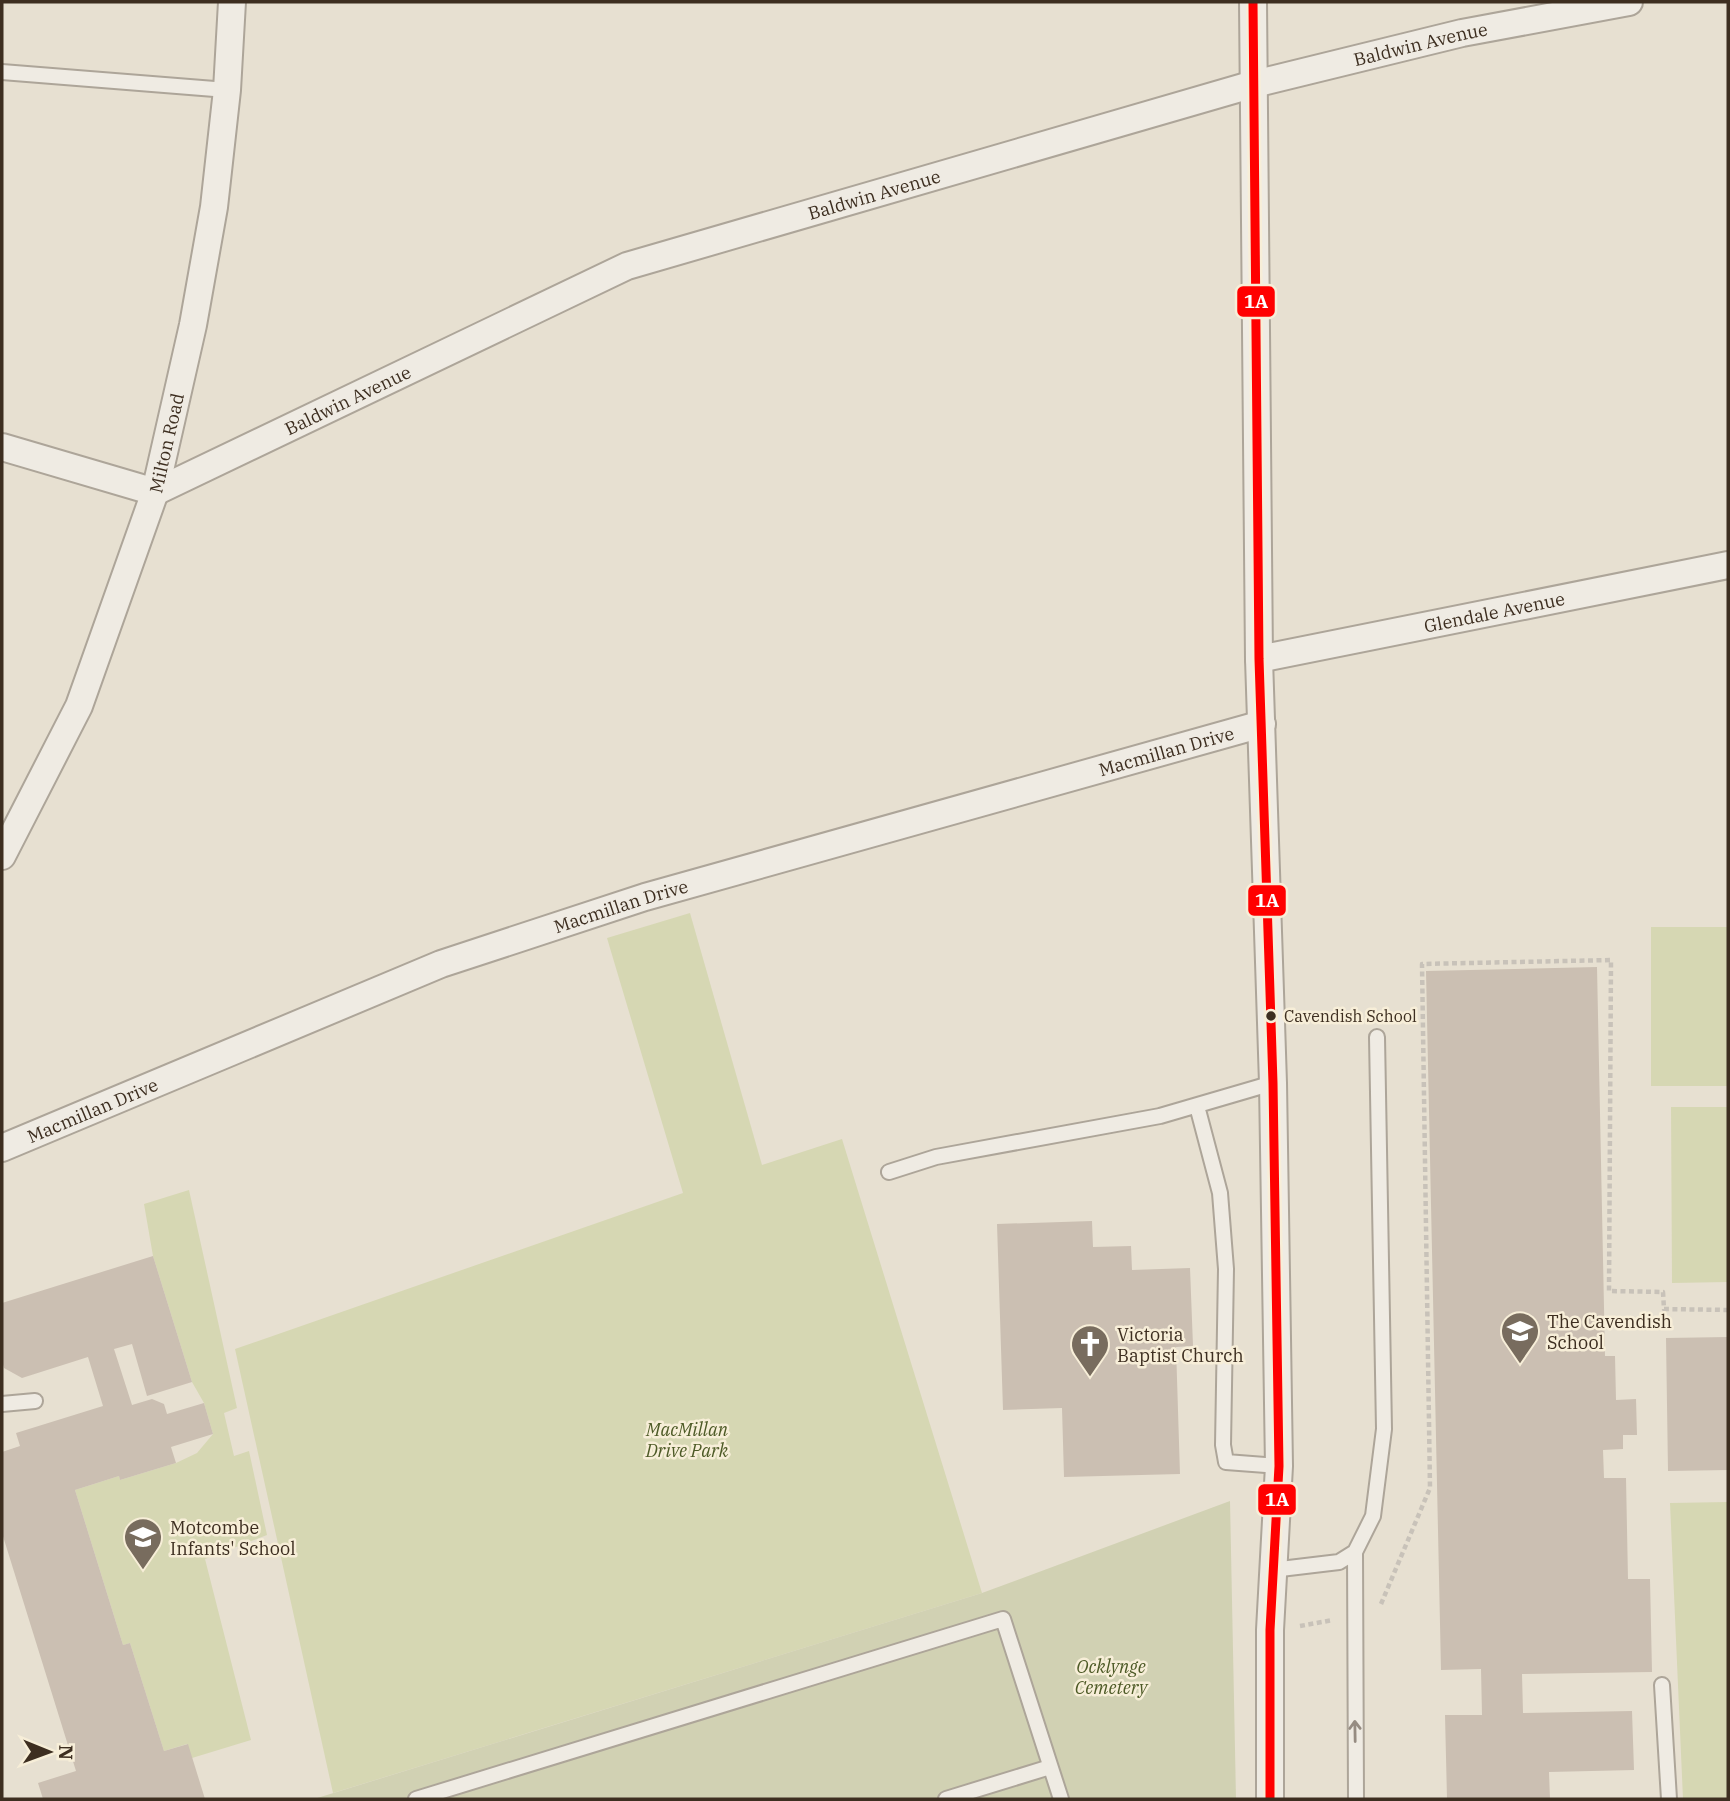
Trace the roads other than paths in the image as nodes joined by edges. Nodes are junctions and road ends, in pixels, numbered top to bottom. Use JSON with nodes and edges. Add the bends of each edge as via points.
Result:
{"nodes":[{"id":1,"x":232,"y":2,"type":"edge"},
{"id":2,"x":1253,"y":2,"type":"edge"},
{"id":3,"x":1629,"y":2,"type":"edge"},
{"id":4,"x":2,"y":72,"type":"edge"},
{"id":5,"x":1254,"y":84,"type":"junction"},
{"id":6,"x":227,"y":90,"type":"junction"},
{"id":7,"x":2,"y":447,"type":"edge"},
{"id":8,"x":155,"y":492,"type":"junction"},
{"id":9,"x":1728,"y":565,"type":"edge"},
{"id":10,"x":1259,"y":659,"type":"junction"},
{"id":11,"x":1262,"y":724,"type":"junction"},
{"id":12,"x":2,"y":856,"type":"edge"},
{"id":13,"x":1377,"y":1037,"type":"dead end"},
{"id":14,"x":1273,"y":1083,"type":"junction"},
{"id":15,"x":1197,"y":1106,"type":"junction"},
{"id":16,"x":2,"y":1148,"type":"edge"},
{"id":17,"x":889,"y":1172,"type":"dead end"},
{"id":18,"x":35,"y":1401,"type":"dead end"},
{"id":19,"x":2,"y":1404,"type":"edge"},
{"id":20,"x":1279,"y":1466,"type":"junction"},
{"id":21,"x":1355,"y":1552,"type":"junction"},
{"id":22,"x":1272,"y":1570,"type":"junction"},
{"id":23,"x":1662,"y":1685,"type":"dead end"},
{"id":24,"x":1050,"y":1767,"type":"junction"},
{"id":25,"x":416,"y":1799,"type":"edge"},
{"id":26,"x":946,"y":1799,"type":"edge"},
{"id":27,"x":1061,"y":1799,"type":"edge"},
{"id":28,"x":1270,"y":1799,"type":"edge"},
{"id":29,"x":1356,"y":1799,"type":"edge"},
{"id":30,"x":1669,"y":1799,"type":"edge"}],
"edges":[{"from":1,"to":6,"type":"street","name":"Milton Road"},
{"from":2,"to":5,"type":"street"},
{"from":3,"to":5,"type":"street","name":"Baldwin Avenue","via":[[1462,33]]},
{"from":4,"to":6,"type":"lane"},
{"from":5,"to":8,"type":"street","name":"Baldwin Avenue","via":[[627,266]]},
{"from":5,"to":10,"type":"street"},
{"from":6,"to":8,"type":"street","name":"Milton Road","via":[[214,207],[193,325]]},
{"from":7,"to":8,"type":"street"},
{"from":8,"to":12,"type":"street","name":"Milton Road","via":[[79,706]]},
{"from":9,"to":10,"type":"street","name":"Glendale Avenue"},
{"from":10,"to":11,"type":"street"},
{"from":11,"to":14,"type":"street"},
{"from":11,"to":16,"type":"street","name":"Macmillan Drive","via":[[645,897],[441,964]]},
{"from":13,"to":21,"type":"lane","via":[[1384,1429],[1373,1516]]},
{"from":14,"to":15,"type":"lane"},
{"from":14,"to":20,"type":"street"},
{"from":15,"to":17,"type":"lane","via":[[936,1157]]},
{"from":15,"to":20,"type":"lane","via":[[1220,1193],[1226,1269],[1226,1462]]},
{"from":18,"to":19,"type":"lane"},
{"from":20,"to":22,"type":"street"},
{"from":21,"to":22,"type":"lane","via":[[1339,1562]]},
{"from":29,"to":21,"type":"lane","one_way":true},
{"from":22,"to":28,"type":"street"},
{"from":23,"to":30,"type":"lane"},
{"from":24,"to":25,"type":"lane","via":[[1003,1619]]},
{"from":24,"to":26,"type":"lane"},
{"from":24,"to":27,"type":"lane"}]}
